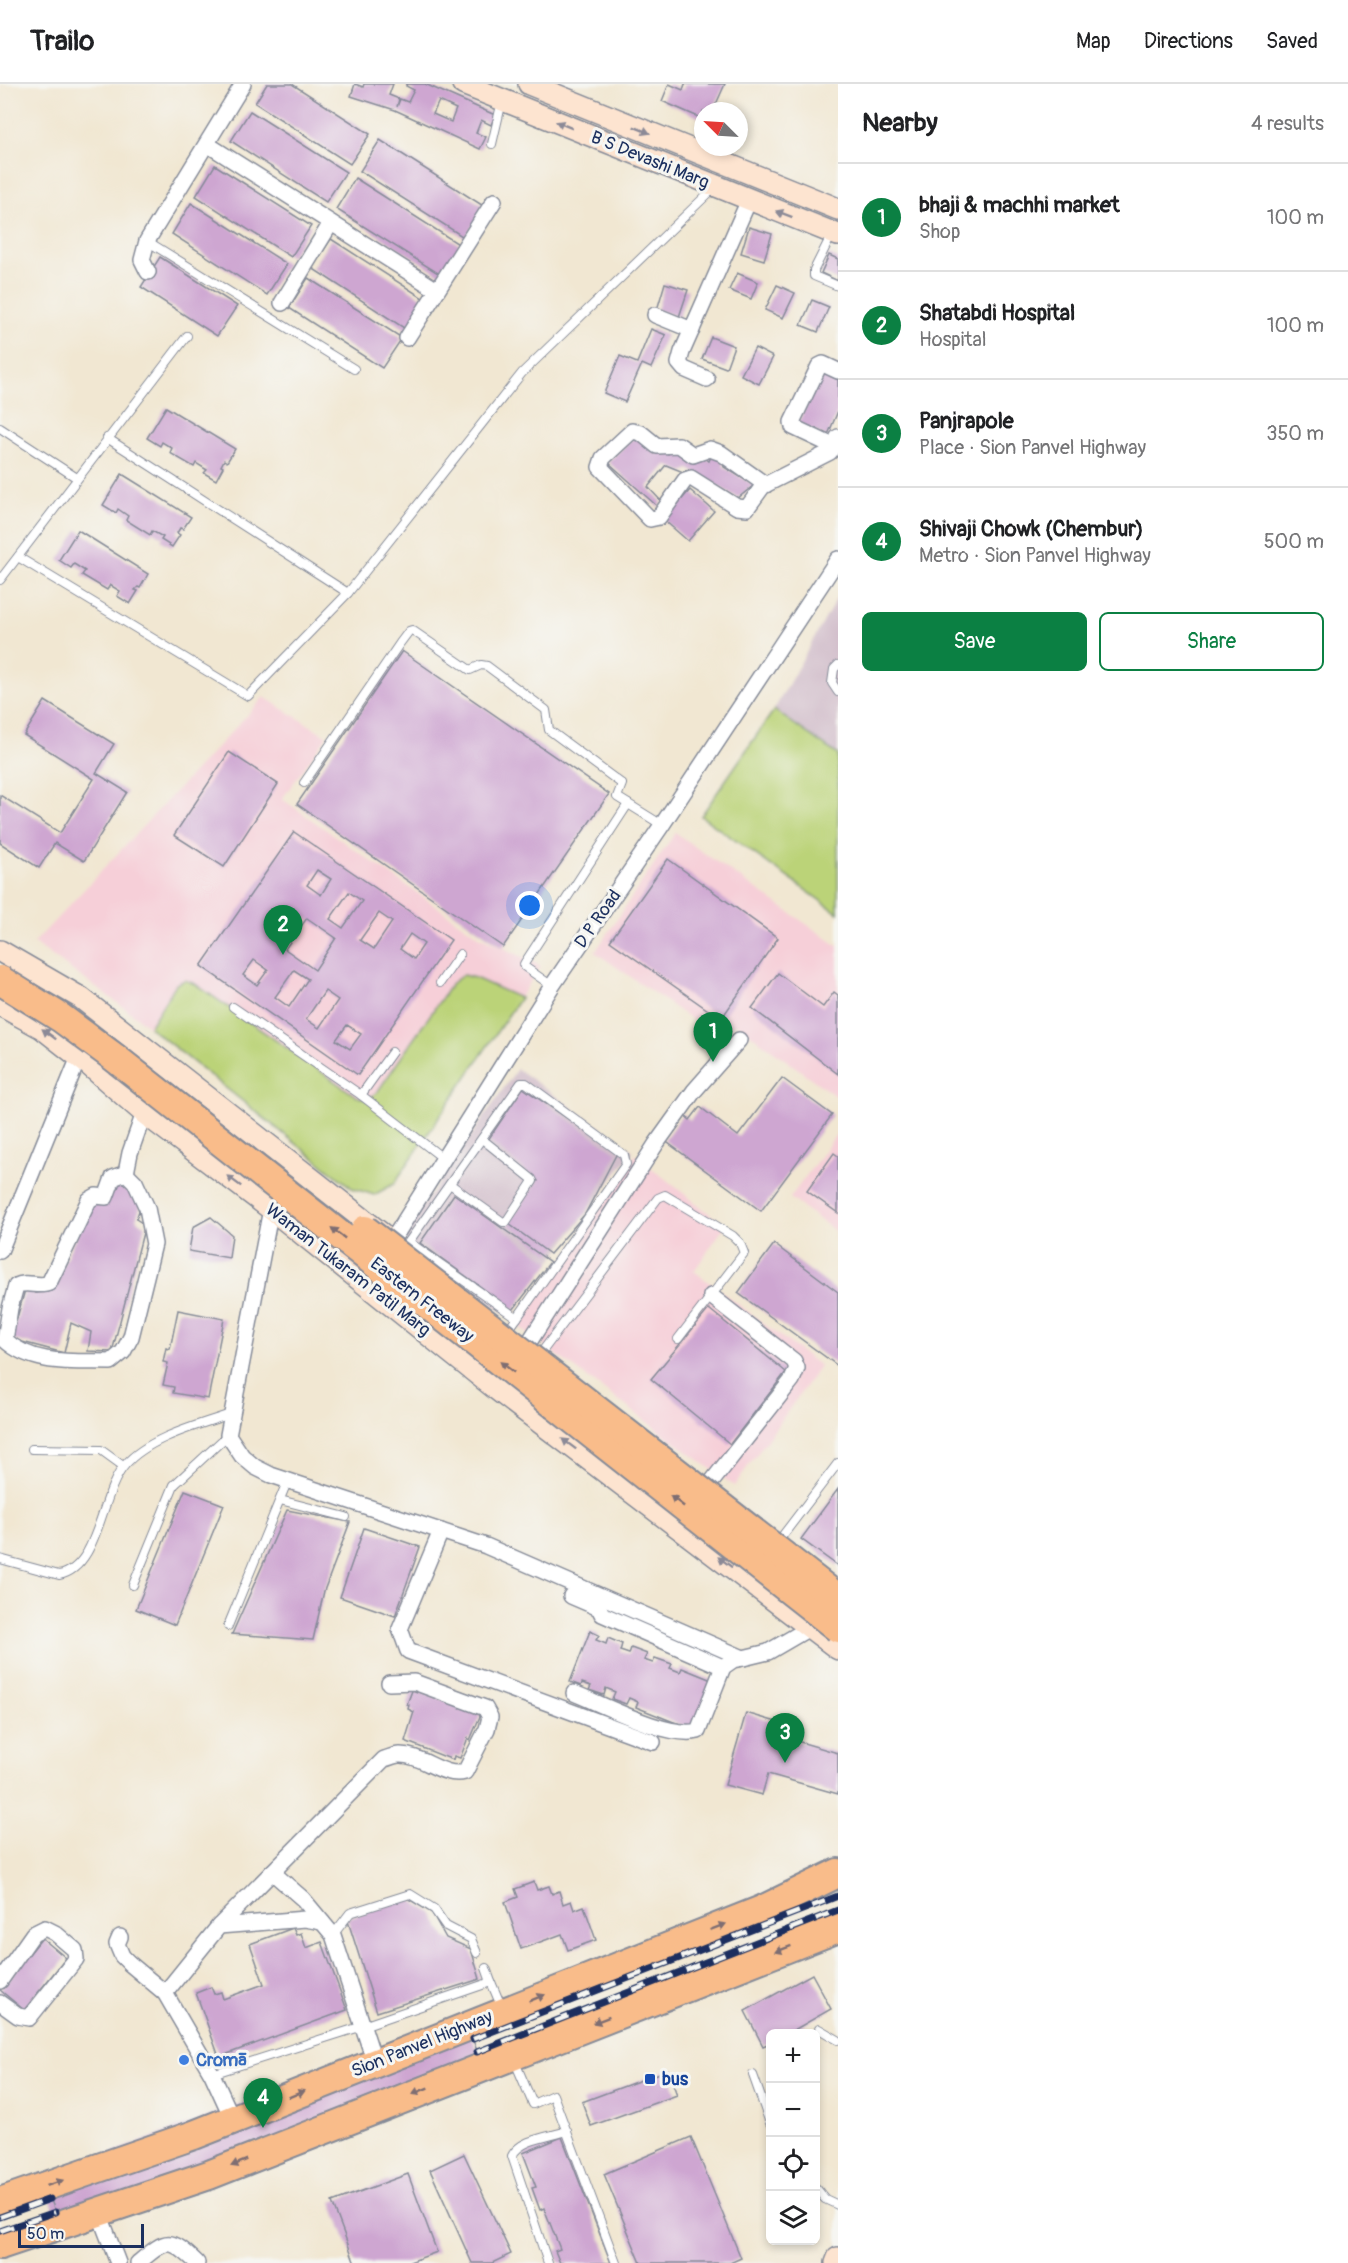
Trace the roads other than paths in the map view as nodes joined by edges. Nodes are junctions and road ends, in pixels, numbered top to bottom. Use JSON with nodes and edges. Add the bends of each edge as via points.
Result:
{"nodes":[{"id":1,"x":243,"y":84,"type":"edge"},
{"id":2,"x":463,"y":84,"type":"edge"},
{"id":3,"x":529,"y":84,"type":"edge"},
{"id":4,"x":503,"y":100,"type":"junction"},
{"id":5,"x":207,"y":144,"type":"junction"},
{"id":6,"x":492,"y":144,"type":"dead end"},
{"id":7,"x":715,"y":187,"type":"junction"},
{"id":8,"x":749,"y":200,"type":"junction"},
{"id":9,"x":494,"y":201,"type":"dead end"},
{"id":10,"x":838,"y":209,"type":"edge"},
{"id":11,"x":331,"y":223,"type":"junction"},
{"id":12,"x":835,"y":234,"type":"edge"},
{"id":13,"x":147,"y":241,"type":"junction"},
{"id":14,"x":148,"y":272,"type":"dead end"},
{"id":15,"x":838,"y":286,"type":"edge"},
{"id":16,"x":437,"y":290,"type":"junction"},
{"id":17,"x":282,"y":303,"type":"dead end"},
{"id":18,"x":655,"y":315,"type":"dead end"},
{"id":19,"x":692,"y":330,"type":"junction"},
{"id":20,"x":187,"y":336,"type":"dead end"},
{"id":21,"x":407,"y":338,"type":"dead end"},
{"id":22,"x":354,"y":369,"type":"dead end"},
{"id":23,"x":838,"y":371,"type":"edge"},
{"id":24,"x":707,"y":379,"type":"dead end"},
{"id":25,"x":0,"y":428,"type":"edge"},
{"id":26,"x":107,"y":438,"type":"junction"},
{"id":27,"x":836,"y":441,"type":"edge"},
{"id":28,"x":77,"y":478,"type":"junction"},
{"id":29,"x":766,"y":485,"type":"junction"},
{"id":30,"x":18,"y":556,"type":"junction"},
{"id":31,"x":838,"y":559,"type":"edge"},
{"id":32,"x":0,"y":580,"type":"edge"},
{"id":33,"x":348,"y":593,"type":"junction"},
{"id":34,"x":838,"y":665,"type":"edge"},
{"id":35,"x":838,"y":692,"type":"edge"},
{"id":36,"x":304,"y":783,"type":"dead end"},
{"id":37,"x":628,"y":804,"type":"junction"},
{"id":38,"x":663,"y":825,"type":"junction"},
{"id":39,"x":0,"y":951,"type":"edge"},
{"id":40,"x":460,"y":954,"type":"dead end"},
{"id":41,"x":0,"y":959,"type":"edge"},
{"id":42,"x":0,"y":980,"type":"edge"},
{"id":43,"x":440,"y":983,"type":"dead end"},
{"id":44,"x":552,"y":986,"type":"junction"},
{"id":45,"x":0,"y":1005,"type":"edge"},
{"id":46,"x":233,"y":1007,"type":"dead end"},
{"id":47,"x":739,"y":1040,"type":"dead end"},
{"id":48,"x":392,"y":1052,"type":"dead end"},
{"id":49,"x":79,"y":1057,"type":"junction"},
{"id":50,"x":361,"y":1095,"type":"junction"},
{"id":51,"x":144,"y":1113,"type":"junction"},
{"id":52,"x":482,"y":1139,"type":"junction"},
{"id":53,"x":444,"y":1159,"type":"junction"},
{"id":54,"x":126,"y":1173,"type":"junction"},
{"id":55,"x":450,"y":1184,"type":"junction"},
{"id":56,"x":271,"y":1209,"type":"junction"},
{"id":57,"x":402,"y":1245,"type":"junction"},
{"id":58,"x":0,"y":1251,"type":"edge"},
{"id":59,"x":364,"y":1282,"type":"junction"},
{"id":60,"x":711,"y":1296,"type":"junction"},
{"id":61,"x":512,"y":1325,"type":"junction"},
{"id":62,"x":678,"y":1339,"type":"dead end"},
{"id":63,"x":539,"y":1358,"type":"junction"},
{"id":64,"x":523,"y":1409,"type":"junction"},
{"id":65,"x":231,"y":1414,"type":"junction"},
{"id":66,"x":228,"y":1434,"type":"junction"},
{"id":67,"x":32,"y":1449,"type":"dead end"},
{"id":68,"x":838,"y":1463,"type":"edge"},
{"id":69,"x":123,"y":1466,"type":"junction"},
{"id":70,"x":287,"y":1482,"type":"junction"},
{"id":71,"x":706,"y":1490,"type":"junction"},
{"id":72,"x":280,"y":1500,"type":"junction"},
{"id":73,"x":346,"y":1517,"type":"dead end"},
{"id":74,"x":441,"y":1531,"type":"junction"},
{"id":75,"x":784,"y":1548,"type":"junction"},
{"id":76,"x":0,"y":1559,"type":"edge"},
{"id":77,"x":133,"y":1585,"type":"dead end"},
{"id":78,"x":760,"y":1588,"type":"junction"},
{"id":79,"x":838,"y":1592,"type":"edge"},
{"id":80,"x":571,"y":1596,"type":"dead end"},
{"id":81,"x":838,"y":1598,"type":"edge"},
{"id":82,"x":228,"y":1626,"type":"dead end"},
{"id":83,"x":825,"y":1628,"type":"edge"},
{"id":84,"x":838,"y":1649,"type":"edge"},
{"id":85,"x":743,"y":1659,"type":"junction"},
{"id":86,"x":723,"y":1667,"type":"junction"},
{"id":87,"x":388,"y":1683,"type":"dead end"},
{"id":88,"x":574,"y":1693,"type":"dead end"},
{"id":89,"x":653,"y":1742,"type":"dead end"},
{"id":90,"x":272,"y":1872,"type":"junction"},
{"id":91,"x":838,"y":1873,"type":"edge"},
{"id":92,"x":322,"y":1922,"type":"junction"},
{"id":93,"x":219,"y":1926,"type":"junction"},
{"id":94,"x":838,"y":1928,"type":"edge"},
{"id":95,"x":333,"y":1935,"type":"junction"},
{"id":96,"x":120,"y":1937,"type":"dead end"},
{"id":97,"x":477,"y":1953,"type":"dead end"},
{"id":98,"x":486,"y":1968,"type":"dead end"},
{"id":99,"x":0,"y":1981,"type":"edge"},
{"id":100,"x":491,"y":1982,"type":"junction"},
{"id":101,"x":165,"y":1993,"type":"junction"},
{"id":102,"x":0,"y":2003,"type":"edge"},
{"id":103,"x":503,"y":2012,"type":"junction"},
{"id":104,"x":363,"y":2026,"type":"junction"},
{"id":105,"x":820,"y":2030,"type":"edge"},
{"id":106,"x":838,"y":2040,"type":"edge"},
{"id":107,"x":513,"y":2055,"type":"junction"},
{"id":108,"x":375,"y":2063,"type":"junction"},
{"id":109,"x":212,"y":2074,"type":"junction"},
{"id":110,"x":753,"y":2075,"type":"dead end"},
{"id":111,"x":766,"y":2110,"type":"edge"},
{"id":112,"x":233,"y":2120,"type":"junction"},
{"id":113,"x":567,"y":2131,"type":"junction"},
{"id":114,"x":818,"y":2191,"type":"edge"},
{"id":115,"x":0,"y":2202,"type":"edge"},
{"id":116,"x":838,"y":2205,"type":"edge"},
{"id":117,"x":99,"y":2213,"type":"junction"},
{"id":118,"x":0,"y":2245,"type":"edge"},
{"id":119,"x":838,"y":2258,"type":"edge"},
{"id":120,"x":118,"y":2263,"type":"edge"},
{"id":121,"x":138,"y":2263,"type":"edge"},
{"id":122,"x":197,"y":2263,"type":"edge"},
{"id":123,"x":548,"y":2263,"type":"edge"},
{"id":124,"x":616,"y":2263,"type":"edge"},
{"id":125,"x":836,"y":2263,"type":"edge"}],
"edges":[{"from":1,"to":5,"type":"street"},
{"from":2,"to":4,"type":"main road","name":"B S Devashi Marg"},
{"from":3,"to":10,"type":"main road","name":"B S Devashi Marg","one_way":true},
{"from":4,"to":6,"type":"lane"},
{"from":7,"to":4,"type":"main road","name":"B S Devashi Marg","one_way":true},
{"from":5,"to":11,"type":"street"},
{"from":5,"to":13,"type":"street"},
{"from":7,"to":8,"type":"main road","name":"B S Devashi Marg"},
{"from":7,"to":33,"type":"lane","via":[[522,373]]},
{"from":12,"to":8,"type":"main road","name":"B S Devashi Marg","one_way":true},
{"from":8,"to":19,"type":"street"},
{"from":9,"to":16,"type":"street"},
{"from":11,"to":16,"type":"street"},
{"from":11,"to":17,"type":"street"},
{"from":12,"to":15,"type":"lane","via":[[814,276]]},
{"from":13,"to":14,"type":"street","via":[[142,260]]},
{"from":13,"to":22,"type":"lane"},
{"from":16,"to":21,"type":"street"},
{"from":18,"to":19,"type":"street"},
{"from":19,"to":24,"type":"street","via":[[679,363]]},
{"from":20,"to":26,"type":"lane"},
{"from":23,"to":27,"type":"street","via":[[819,366],[792,422],[793,427]]},
{"from":25,"to":28,"type":"lane"},
{"from":26,"to":28,"type":"lane"},
{"from":26,"to":33,"type":"lane"},
{"from":27,"to":29,"type":"street","via":[[830,452]]},
{"from":28,"to":30,"type":"lane"},
{"from":29,"to":29,"type":"street","via":[[747,508],[737,507],[691,478],[685,480],[659,517],[650,519],[600,467],[603,458],[632,431],[657,446],[679,444],[693,455],[710,450],[721,453]]},
{"from":30,"to":32,"type":"lane"},
{"from":30,"to":33,"type":"lane","via":[[248,696]]},
{"from":31,"to":38,"type":"street","name":"D P Road"},
{"from":34,"to":35,"type":"lane","via":[[832,683]]},
{"from":36,"to":37,"type":"lane","via":[[412,630],[470,670],[487,666],[546,710],[549,730],[618,779],[622,784],[617,798]]},
{"from":37,"to":38,"type":"lane"},
{"from":37,"to":44,"type":"lane","via":[[525,963],[525,967]]},
{"from":38,"to":44,"type":"street","name":"D P Road"},
{"from":39,"to":57,"type":"main road","via":[[81,998]]},
{"from":40,"to":43,"type":"lane"},
{"from":41,"to":81,"type":"highway","name":"Eastern Freeway","bridge":true,"via":[[115,1036]]},
{"from":83,"to":42,"type":"highway","name":"Eastern Freeway","one_way":true,"bridge":true,"via":[[115,1058]]},
{"from":44,"to":53,"type":"street","name":"D P Road"},
{"from":49,"to":45,"type":"main road","name":"Waman Tukaram Patil Marg","one_way":true,"via":[[42,1028]]},
{"from":46,"to":50,"type":"lane"},
{"from":47,"to":63,"type":"street","via":[[694,1090],[656,1144]]},
{"from":48,"to":50,"type":"lane"},
{"from":49,"to":51,"type":"main road","name":"Waman Tukaram Patil Marg"},
{"from":49,"to":58,"type":"street"},
{"from":50,"to":53,"type":"lane"},
{"from":51,"to":54,"type":"street"},
{"from":56,"to":51,"type":"main road","name":"Waman Tukaram Patil Marg","one_way":true},
{"from":52,"to":55,"type":"lane"},
{"from":52,"to":55,"type":"lane","via":[[533,1181],[506,1222]]},
{"from":52,"to":61,"type":"lane","via":[[520,1083],[526,1083],[624,1155],[626,1164]]},
{"from":53,"to":57,"type":"street","name":"D P Road"},
{"from":54,"to":54,"type":"street","via":[[113,1178],[105,1197],[89,1200],[49,1283],[22,1282],[16,1286],[5,1340],[15,1349],[50,1361],[81,1362],[111,1362],[123,1352],[131,1337],[153,1245],[147,1208],[135,1182]]},
{"from":55,"to":57,"type":"lane"},
{"from":56,"to":59,"type":"main road","name":"Waman Tukaram Patil Marg"},
{"from":56,"to":65,"type":"street"},
{"from":57,"to":59,"type":"street","name":"D P Road"},
{"from":57,"to":61,"type":"main road"},
{"from":59,"to":64,"type":"main road","name":"Waman Tukaram Patil Marg"},
{"from":60,"to":62,"type":"lane"},
{"from":60,"to":63,"type":"lane","via":[[744,1253],[740,1243],[665,1195],[658,1198]]},
{"from":60,"to":71,"type":"street","via":[[794,1361],[797,1368],[792,1380]]},
{"from":61,"to":63,"type":"main road"},
{"from":63,"to":64,"type":"main road"},
{"from":63,"to":71,"type":"main road"},
{"from":78,"to":64,"type":"main road","name":"Waman Tukaram Patil Marg","one_way":true},
{"from":65,"to":66,"type":"street"},
{"from":65,"to":69,"type":"lane","via":[[178,1432],[144,1449]]},
{"from":66,"to":70,"type":"street","via":[[242,1456],[255,1467]]},
{"from":66,"to":77,"type":"lane","via":[[174,1485]]},
{"from":67,"to":69,"type":"lane","via":[[101,1450]]},
{"from":68,"to":75,"type":"lane"},
{"from":69,"to":76,"type":"lane","via":[[88,1552],[76,1568],[59,1575]]},
{"from":70,"to":72,"type":"lane"},
{"from":70,"to":74,"type":"street"},
{"from":71,"to":75,"type":"main road"},
{"from":72,"to":73,"type":"lane"},
{"from":72,"to":82,"type":"lane"},
{"from":74,"to":85,"type":"street","via":[[560,1577]]},
{"from":74,"to":89,"type":"street","via":[[400,1629],[408,1651]]},
{"from":75,"to":78,"type":"main road"},
{"from":75,"to":79,"type":"main road"},
{"from":78,"to":83,"type":"main road","name":"Waman Tukaram Patil Marg"},
{"from":80,"to":86,"type":"street","via":[[599,1608],[602,1614]]},
{"from":83,"to":84,"type":"main road","name":"Waman Tukaram Patil Marg"},
{"from":83,"to":85,"type":"street"},
{"from":85,"to":86,"type":"street"},
{"from":86,"to":88,"type":"street","via":[[698,1731],[691,1733],[670,1731]]},
{"from":87,"to":90,"type":"street","via":[[414,1682],[485,1708],[490,1717],[487,1729],[465,1772],[456,1774],[411,1757],[384,1759]]},
{"from":90,"to":92,"type":"street"},
{"from":90,"to":93,"type":"street"},
{"from":103,"to":91,"type":"highway","name":"Sion Panvel Highway","one_way":true,"via":[[762,1910]]},
{"from":92,"to":93,"type":"street","via":[[305,1919]]},
{"from":92,"to":95,"type":"street"},
{"from":93,"to":101,"type":"street"},
{"from":94,"to":107,"type":"highway","one_way":true},
{"from":95,"to":97,"type":"lane","via":[[350,1913],[410,1894],[434,1909],[446,1926],[471,1939]]},
{"from":95,"to":104,"type":"street"},
{"from":96,"to":101,"type":"street","via":[[117,1944],[122,1956]]},
{"from":98,"to":100,"type":"lane"},
{"from":99,"to":102,"type":"street","via":[[33,1934],[45,1928],[75,1950],[76,1959],[29,2018],[18,2016]]},
{"from":100,"to":103,"type":"lane"},
{"from":100,"to":104,"type":"lane"},
{"from":101,"to":109,"type":"street"},
{"from":103,"to":108,"type":"highway","name":"Sion Panvel Highway"},
{"from":104,"to":108,"type":"street"},
{"from":104,"to":109,"type":"lane"},
{"from":105,"to":106,"type":"lane"},
{"from":107,"to":113,"type":"lane","via":[[532,2104],[553,2095]]},
{"from":107,"to":117,"type":"highway","one_way":true,"via":[[209,2175]]},
{"from":112,"to":108,"type":"highway","name":"Sion Panvel Highway","one_way":true},
{"from":109,"to":112,"type":"street"},
{"from":110,"to":111,"type":"lane"},
{"from":115,"to":112,"type":"highway","name":"Sion Panvel Highway","one_way":true},
{"from":113,"to":123,"type":"lane","via":[[525,2144],[515,2149],[512,2156]]},
{"from":113,"to":124,"type":"lane"},
{"from":114,"to":116,"type":"lane"},
{"from":117,"to":118,"type":"highway"},
{"from":117,"to":120,"type":"street"},
{"from":119,"to":125,"type":"main road"},
{"from":121,"to":122,"type":"street","via":[[167,2243],[181,2248]]}]}
